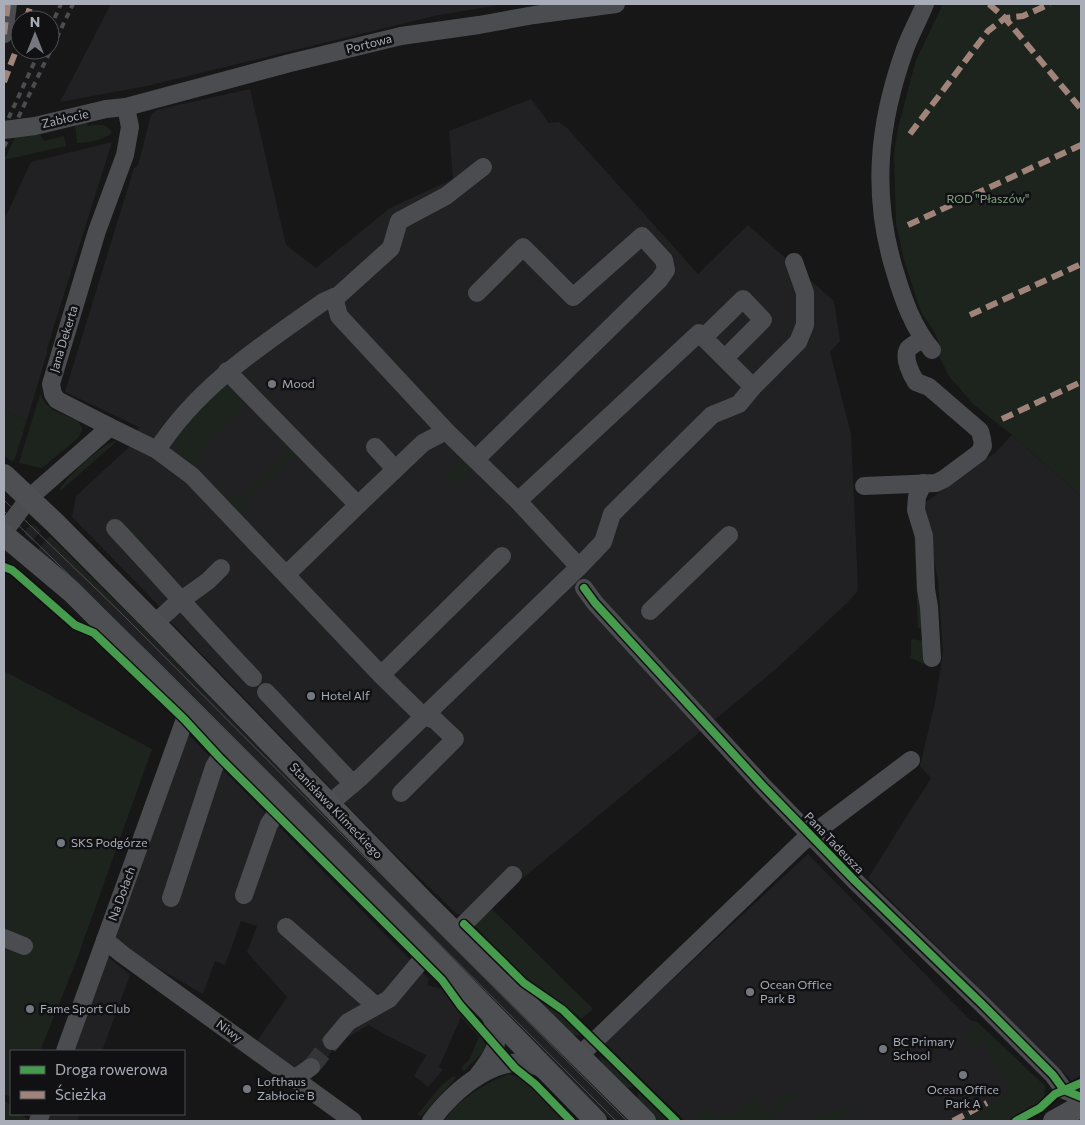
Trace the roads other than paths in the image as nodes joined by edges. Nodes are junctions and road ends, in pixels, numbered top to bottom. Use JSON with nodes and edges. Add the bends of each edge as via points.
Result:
{"nodes":[{"id":1,"x":8,"y":4,"type":"edge"},
{"id":2,"x":616,"y":4,"type":"edge"},
{"id":3,"x":925,"y":4,"type":"edge"},
{"id":4,"x":4,"y":34,"type":"edge"},
{"id":5,"x":126,"y":107,"type":"junction"},
{"id":6,"x":4,"y":130,"type":"edge"},
{"id":7,"x":483,"y":167,"type":"dead end"},
{"id":8,"x":794,"y":262,"type":"dead end"},
{"id":9,"x":477,"y":294,"type":"dead end"},
{"id":10,"x":334,"y":297,"type":"junction"},
{"id":11,"x":704,"y":337,"type":"junction"},
{"id":12,"x":725,"y":358,"type":"junction"},
{"id":13,"x":227,"y":371,"type":"junction"},
{"id":14,"x":754,"y":387,"type":"junction"},
{"id":15,"x":110,"y":427,"type":"junction"},
{"id":16,"x":446,"y":431,"type":"junction"},
{"id":17,"x":375,"y":447,"type":"dead end"},
{"id":18,"x":157,"y":450,"type":"junction"},
{"id":19,"x":476,"y":459,"type":"junction"},
{"id":20,"x":395,"y":469,"type":"junction"},
{"id":21,"x":4,"y":475,"type":"edge"},
{"id":22,"x":923,"y":483,"type":"junction"},
{"id":23,"x":864,"y":486,"type":"dead end"},
{"id":24,"x":29,"y":498,"type":"junction"},
{"id":25,"x":518,"y":501,"type":"junction"},
{"id":26,"x":358,"y":505,"type":"junction"},
{"id":27,"x":115,"y":528,"type":"dead end"},
{"id":28,"x":4,"y":533,"type":"edge"},
{"id":29,"x":729,"y":535,"type":"dead end"},
{"id":30,"x":502,"y":556,"type":"dead end"},
{"id":31,"x":579,"y":567,"type":"junction"},
{"id":32,"x":221,"y":568,"type":"dead end"},
{"id":33,"x":287,"y":574,"type":"junction"},
{"id":34,"x":584,"y":588,"type":"dead end"},
{"id":35,"x":181,"y":600,"type":"junction"},
{"id":36,"x":650,"y":611,"type":"dead end"},
{"id":37,"x":154,"y":624,"type":"junction"},
{"id":38,"x":932,"y":658,"type":"dead end"},
{"id":39,"x":381,"y":675,"type":"junction"},
{"id":40,"x":253,"y":678,"type":"dead end"},
{"id":41,"x":266,"y":692,"type":"dead end"},
{"id":42,"x":188,"y":708,"type":"junction"},
{"id":43,"x":423,"y":716,"type":"junction"},
{"id":44,"x":226,"y":746,"type":"junction"},
{"id":45,"x":911,"y":760,"type":"dead end"},
{"id":46,"x":353,"y":784,"type":"junction"},
{"id":47,"x":401,"y":793,"type":"dead end"},
{"id":48,"x":284,"y":804,"type":"junction"},
{"id":49,"x":328,"y":804,"type":"junction"},
{"id":50,"x":811,"y":835,"type":"junction"},
{"id":51,"x":513,"y":875,"type":"dead end"},
{"id":52,"x":244,"y":895,"type":"dead end"},
{"id":53,"x":171,"y":898,"type":"dead end"},
{"id":54,"x":286,"y":927,"type":"dead end"},
{"id":55,"x":455,"y":933,"type":"junction"},
{"id":56,"x":4,"y":938,"type":"edge"},
{"id":57,"x":105,"y":940,"type":"junction"},
{"id":58,"x":24,"y":946,"type":"dead end"},
{"id":59,"x":430,"y":950,"type":"junction"},
{"id":60,"x":376,"y":1006,"type":"junction"},
{"id":61,"x":489,"y":1012,"type":"junction"},
{"id":62,"x":332,"y":1040,"type":"tunnel mouth"},
{"id":63,"x":65,"y":1050,"type":"edge"},
{"id":64,"x":579,"y":1056,"type":"junction"},
{"id":65,"x":311,"y":1068,"type":"tunnel mouth"},
{"id":66,"x":547,"y":1071,"type":"junction"},
{"id":67,"x":467,"y":1077,"type":"junction"},
{"id":68,"x":294,"y":1079,"type":"junction"},
{"id":69,"x":1064,"y":1090,"type":"junction"},
{"id":70,"x":1081,"y":1097,"type":"edge"},
{"id":71,"x":1081,"y":1106,"type":"edge"},
{"id":72,"x":353,"y":1121,"type":"edge"},
{"id":73,"x":430,"y":1121,"type":"edge"},
{"id":74,"x":596,"y":1121,"type":"edge"},
{"id":75,"x":646,"y":1121,"type":"edge"},
{"id":76,"x":1053,"y":1121,"type":"edge"}],
"edges":[{"from":1,"to":4,"type":"street"},
{"from":2,"to":5,"type":"street","name":"Portowa","via":[[401,36]]},
{"from":3,"to":22,"type":"street","via":[[905,49],[882,135],[880,181],[884,227],[905,302],[927,344],[910,348],[907,352],[912,375],[916,382],[930,387],[980,431],[983,446],[979,453],[944,479]]},
{"from":5,"to":6,"type":"street","name":"Zabłocie"},
{"from":5,"to":15,"type":"street","name":"Jana Dekerta","via":[[130,127],[125,156],[97,232],[51,384],[58,400]]},
{"from":7,"to":10,"type":"street","via":[[446,196],[399,221],[391,248]]},
{"from":8,"to":14,"type":"street","via":[[805,293],[805,325],[798,342]]},
{"from":9,"to":19,"type":"street","via":[[522,247],[573,298],[642,236],[664,260],[666,270]]},
{"from":10,"to":13,"type":"street"},
{"from":10,"to":16,"type":"street","via":[[340,316]]},
{"from":11,"to":12,"type":"street"},
{"from":11,"to":12,"type":"street","via":[[743,299],[763,320]]},
{"from":11,"to":25,"type":"street","via":[[700,332]]},
{"from":12,"to":14,"type":"street"},
{"from":13,"to":18,"type":"street","via":[[183,414]]},
{"from":13,"to":26,"type":"street"},
{"from":14,"to":31,"type":"street","via":[[739,404],[712,416],[612,514],[603,542]]},
{"from":15,"to":18,"type":"street","name":"Jana Dekerta"},
{"from":15,"to":24,"type":"street"},
{"from":16,"to":19,"type":"street"},
{"from":16,"to":20,"type":"street","via":[[424,443]]},
{"from":17,"to":20,"type":"street"},
{"from":18,"to":33,"type":"street","name":"Jana Dekerta","via":[[192,476]]},
{"from":19,"to":25,"type":"street"},
{"from":20,"to":26,"type":"street"},
{"from":21,"to":24,"type":"main road","name":"Stanisława Klimeckiego"},
{"from":22,"to":23,"type":"street","via":[[891,489]]},
{"from":22,"to":38,"type":"street","via":[[916,510],[924,536],[930,607],[924,633]]},
{"from":24,"to":28,"type":"street"},
{"from":24,"to":37,"type":"main road","name":"Stanisława Klimeckiego"},
{"from":25,"to":31,"type":"street"},
{"from":26,"to":33,"type":"street"},
{"from":27,"to":35,"type":"street"},
{"from":28,"to":42,"type":"main road","via":[[72,592]]},
{"from":29,"to":36,"type":"street"},
{"from":30,"to":39,"type":"street"},
{"from":31,"to":43,"type":"street"},
{"from":32,"to":35,"type":"street"},
{"from":33,"to":39,"type":"street","name":"Jana Dekerta"},
{"from":34,"to":50,"type":"street","name":"Pana Tadeusza"},
{"from":35,"to":37,"type":"street"},
{"from":35,"to":40,"type":"street"},
{"from":37,"to":49,"type":"main road","name":"Stanisława Klimeckiego"},
{"from":39,"to":43,"type":"street","name":"Jana Dekerta"},
{"from":41,"to":46,"type":"street"},
{"from":42,"to":44,"type":"main road"},
{"from":42,"to":57,"type":"street","name":"Na Dołach"},
{"from":43,"to":46,"type":"street"},
{"from":43,"to":47,"type":"street","name":"Jana Dekerta","via":[[434,720],[455,740]]},
{"from":44,"to":48,"type":"main road"},
{"from":44,"to":53,"type":"street","via":[[214,767]]},
{"from":45,"to":50,"type":"street"},
{"from":46,"to":49,"type":"street"},
{"from":48,"to":52,"type":"street","via":[[268,824]]},
{"from":48,"to":59,"type":"main road"},
{"from":49,"to":55,"type":"main road","name":"Stanisława Klimeckiego"},
{"from":50,"to":64,"type":"street"},
{"from":50,"to":69,"type":"street","name":"Pana Tadeusza"},
{"from":51,"to":55,"type":"street"},
{"from":54,"to":60,"type":"street"},
{"from":55,"to":64,"type":"main road","name":"Stanisława Klimeckiego"},
{"from":56,"to":58,"type":"street"},
{"from":57,"to":63,"type":"street","name":"Na Dołach"},
{"from":57,"to":68,"type":"street","name":"Niwy"},
{"from":59,"to":60,"type":"street","via":[[389,1000]]},
{"from":59,"to":61,"type":"main road"},
{"from":60,"to":62,"type":"street","via":[[348,1022]]},
{"from":61,"to":66,"type":"main road"},
{"from":61,"to":67,"type":"street","via":[[497,1036],[493,1056]]},
{"from":64,"to":75,"type":"main road","name":"Stanisława Klimeckiego"},
{"from":65,"to":68,"type":"street"},
{"from":66,"to":67,"type":"street","via":[[529,1062],[520,1062]]},
{"from":66,"to":74,"type":"main road"},
{"from":67,"to":73,"type":"street"},
{"from":68,"to":72,"type":"street","name":"Niwy"},
{"from":69,"to":70,"type":"street","name":"Pana Tadeusza"},
{"from":69,"to":76,"type":"street","via":[[1060,1109]]},
{"from":71,"to":76,"type":"main road"}]}
